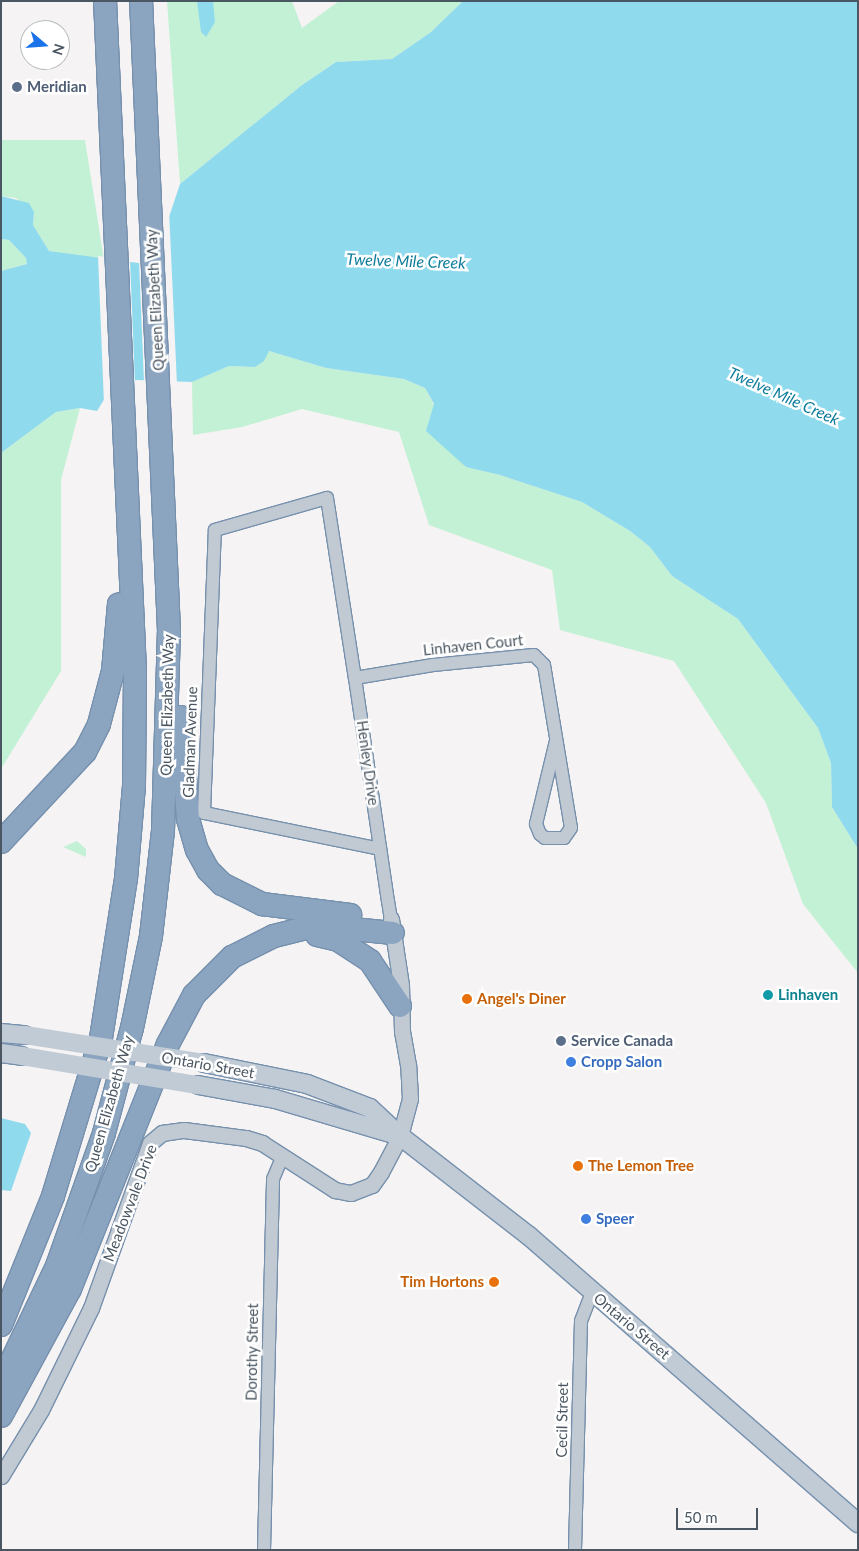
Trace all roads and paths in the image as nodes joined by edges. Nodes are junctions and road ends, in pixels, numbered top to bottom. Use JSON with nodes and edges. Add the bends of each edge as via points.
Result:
{"nodes":[{"id":1,"x":105,"y":1,"type":"edge"},
{"id":2,"x":141,"y":1,"type":"edge"},
{"id":3,"x":124,"y":456,"type":"junction"},
{"id":4,"x":223,"y":528,"type":"joint"},
{"id":5,"x":169,"y":631,"type":"junction"},
{"id":6,"x":355,"y":678,"type":"junction"},
{"id":7,"x":556,"y":741,"type":"junction"},
{"id":8,"x":1,"y":842,"type":"edge"},
{"id":9,"x":380,"y":849,"type":"junction"},
{"id":10,"x":392,"y":926,"type":"junction"},
{"id":11,"x":274,"y":936,"type":"junction"},
{"id":12,"x":400,"y":1006,"type":"junction"},
{"id":13,"x":1,"y":1032,"type":"edge"},
{"id":14,"x":1,"y":1053,"type":"edge"},
{"id":15,"x":400,"y":1136,"type":"junction"},
{"id":16,"x":283,"y":1156,"type":"junction"},
{"id":17,"x":592,"y":1292,"type":"junction"},
{"id":18,"x":1,"y":1325,"type":"edge"},
{"id":19,"x":1,"y":1383,"type":"edge"},
{"id":20,"x":1,"y":1416,"type":"edge"},
{"id":21,"x":1,"y":1476,"type":"edge"},
{"id":22,"x":858,"y":1523,"type":"edge"},
{"id":23,"x":264,"y":1550,"type":"edge"},
{"id":24,"x":575,"y":1550,"type":"edge"}],
"edges":[{"from":1,"to":3,"type":"highway","name":"Queen Elizabeth Way"},
{"from":2,"to":5,"type":"highway","name":"Queen Elizabeth Way"},
{"from":3,"to":8,"type":"highway","via":[[118,624],[112,671],[99,724],[85,752]]},
{"from":3,"to":18,"type":"highway","name":"Queen Elizabeth Way","via":[[135,671],[134,786],[115,958],[101,1038],[87,1088],[53,1196]]},
{"from":4,"to":6,"type":"street","name":"Henley Drive","via":[[328,498]]},
{"from":4,"to":9,"type":"street","name":"Gladman Avenue","via":[[215,530],[204,813]]},
{"from":5,"to":10,"type":"highway","via":[[180,707],[188,819],[197,850],[208,870],[222,884],[262,904]]},
{"from":5,"to":19,"type":"highway","name":"Queen Elizabeth Way","via":[[163,832],[151,936],[132,1028],[104,1133],[57,1266]]},
{"from":6,"to":7,"type":"street","name":"Linhaven Court","via":[[433,665],[534,655],[544,665]]},
{"from":6,"to":9,"type":"street","name":"Henley Drive"},
{"from":7,"to":7,"type":"street","name":"Linhaven Court","via":[[536,824],[545,838],[564,838],[571,828]]},
{"from":9,"to":10,"type":"street","name":"Henley Drive"},
{"from":10,"to":11,"type":"highway","via":[[306,928]]},
{"from":10,"to":12,"type":"street","name":"Henley Drive","via":[[401,985]]},
{"from":11,"to":12,"type":"highway","via":[[316,935],[338,940],[356,949],[381,972]]},
{"from":11,"to":20,"type":"highway","via":[[232,957],[212,974],[186,1007],[167,1046],[70,1289]]},
{"from":12,"to":15,"type":"street","name":"Henley Drive","via":[[410,1099]]},
{"from":13,"to":15,"type":"main road","name":"Ontario Street","bridge":true,"via":[[307,1084],[370,1108]]},
{"from":14,"to":15,"type":"main road","name":"Ontario Street","bridge":true,"via":[[275,1099]]},
{"from":15,"to":16,"type":"street","name":"Meadowvale Drive","via":[[372,1185],[351,1194],[334,1190]]},
{"from":15,"to":17,"type":"main road","name":"Ontario Street","via":[[529,1236]]},
{"from":16,"to":21,"type":"street","name":"Meadowvale Drive","via":[[262,1143],[217,1133],[184,1130],[162,1133],[150,1143],[91,1308],[42,1410]]},
{"from":16,"to":23,"type":"street","name":"Dorothy Street","via":[[273,1179]]},
{"from":17,"to":22,"type":"main road","name":"Ontario Street"},
{"from":17,"to":24,"type":"street","name":"Cecil Street","via":[[581,1321]]}]}
